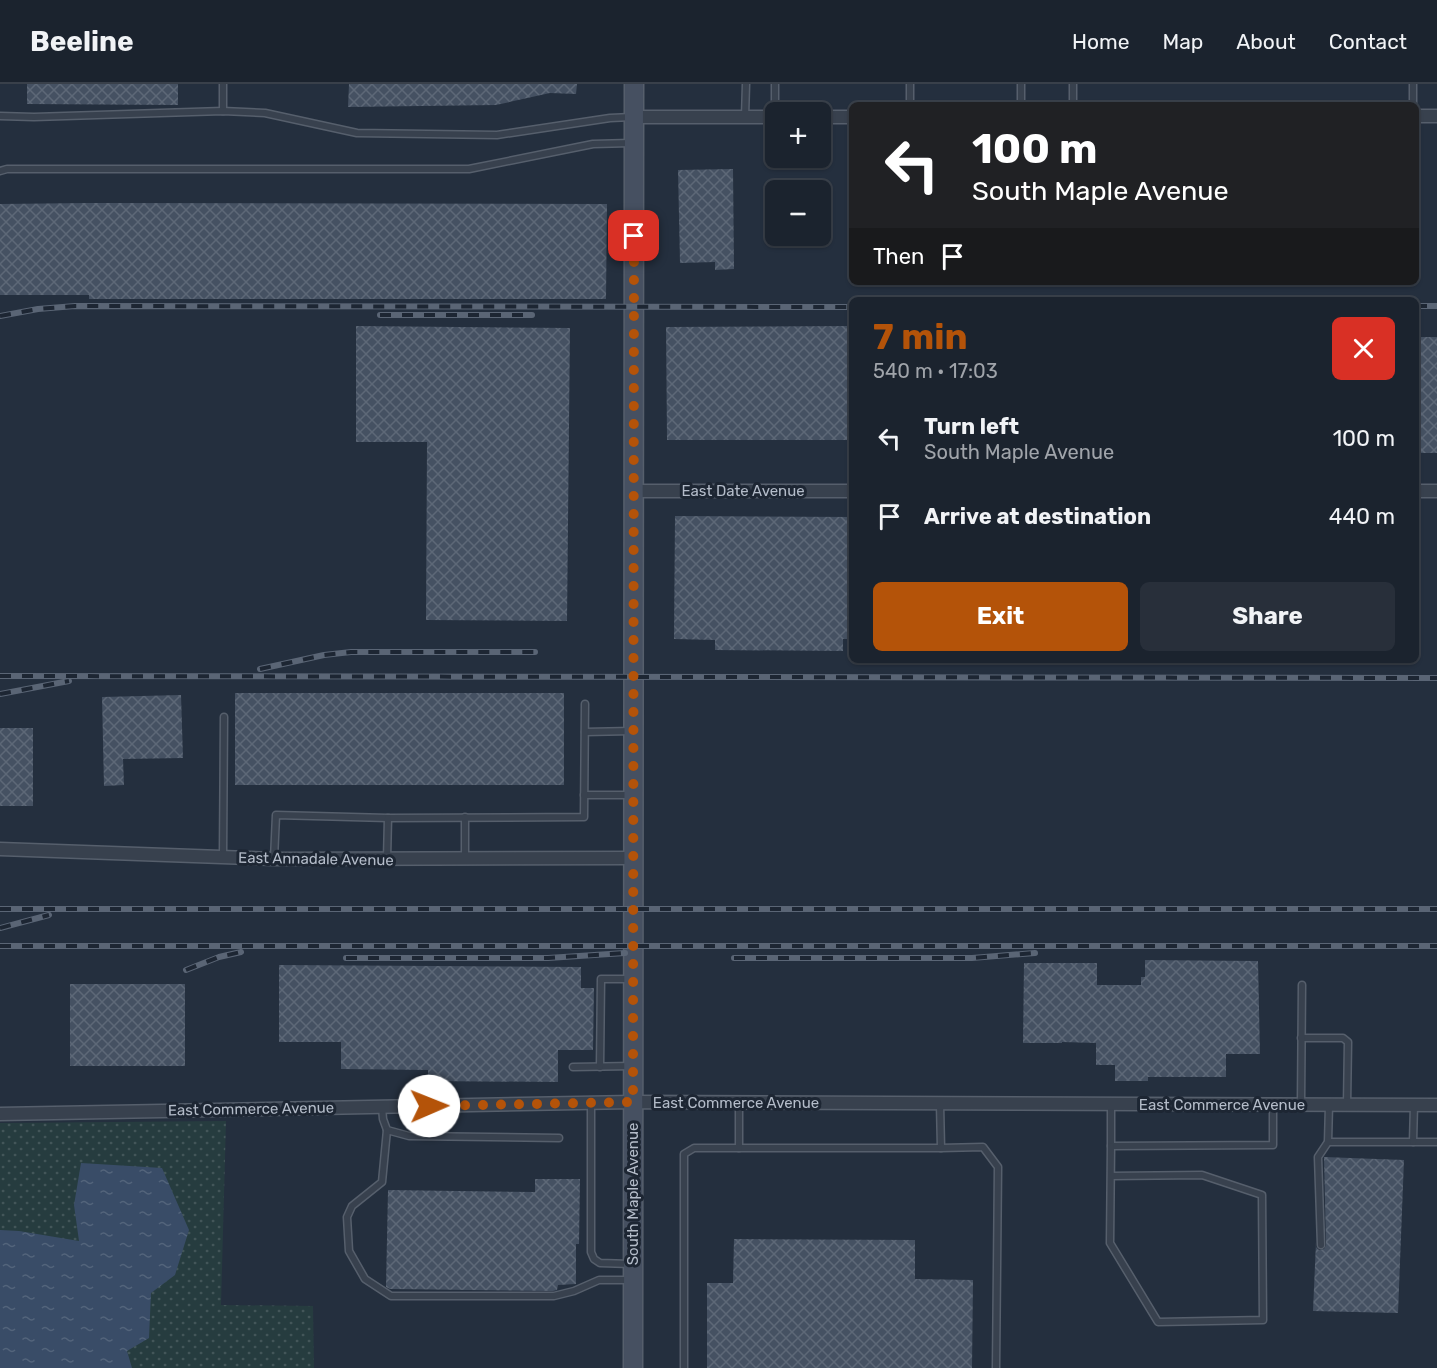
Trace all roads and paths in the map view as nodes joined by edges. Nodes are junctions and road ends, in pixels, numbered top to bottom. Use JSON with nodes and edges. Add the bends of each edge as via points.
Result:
{"nodes":[{"id":1,"x":223,"y":84,"type":"edge"},
{"id":2,"x":634,"y":84,"type":"edge"},
{"id":3,"x":746,"y":84,"type":"edge"},
{"id":4,"x":775,"y":84,"type":"edge"},
{"id":5,"x":910,"y":84,"type":"edge"},
{"id":6,"x":1021,"y":84,"type":"edge"},
{"id":7,"x":1073,"y":84,"type":"edge"},
{"id":8,"x":1413,"y":84,"type":"edge"},
{"id":9,"x":775,"y":102,"type":"edge"},
{"id":10,"x":910,"y":102,"type":"edge"},
{"id":11,"x":1021,"y":102,"type":"edge"},
{"id":12,"x":1073,"y":102,"type":"edge"},
{"id":13,"x":1413,"y":102,"type":"edge"},
{"id":14,"x":223,"y":111,"type":"junction"},
{"id":15,"x":0,"y":116,"type":"edge"},
{"id":16,"x":1419,"y":116,"type":"edge"},
{"id":17,"x":1437,"y":116,"type":"edge"},
{"id":18,"x":634,"y":117,"type":"junction"},
{"id":19,"x":746,"y":117,"type":"junction"},
{"id":20,"x":765,"y":117,"type":"edge"},
{"id":21,"x":831,"y":117,"type":"edge"},
{"id":22,"x":849,"y":117,"type":"edge"},
{"id":23,"x":634,"y":143,"type":"junction"},
{"id":24,"x":0,"y":171,"type":"edge"},
{"id":25,"x":633,"y":491,"type":"junction"},
{"id":26,"x":849,"y":491,"type":"edge"},
{"id":27,"x":1419,"y":491,"type":"edge"},
{"id":28,"x":1437,"y":491,"type":"edge"},
{"id":29,"x":585,"y":704,"type":"dead end"},
{"id":30,"x":224,"y":717,"type":"dead end"},
{"id":31,"x":633,"y":731,"type":"junction"},
{"id":32,"x":585,"y":732,"type":"junction"},
{"id":33,"x":584,"y":795,"type":"junction"},
{"id":34,"x":633,"y":795,"type":"junction"},
{"id":35,"x":465,"y":817,"type":"junction"},
{"id":36,"x":388,"y":818,"type":"junction"},
{"id":37,"x":0,"y":849,"type":"edge"},
{"id":38,"x":223,"y":858,"type":"junction"},
{"id":39,"x":633,"y":858,"type":"junction"},
{"id":40,"x":274,"y":859,"type":"junction"},
{"id":41,"x":465,"y":859,"type":"junction"},
{"id":42,"x":387,"y":860,"type":"junction"},
{"id":43,"x":633,"y":979,"type":"junction"},
{"id":44,"x":1302,"y":986,"type":"dead end"},
{"id":45,"x":1301,"y":1038,"type":"junction"},
{"id":46,"x":633,"y":1066,"type":"junction"},
{"id":47,"x":573,"y":1067,"type":"dead end"},
{"id":48,"x":600,"y":1067,"type":"junction"},
{"id":49,"x":633,"y":1102,"type":"junction"},
{"id":50,"x":591,"y":1103,"type":"junction"},
{"id":51,"x":739,"y":1103,"type":"junction"},
{"id":52,"x":940,"y":1104,"type":"junction"},
{"id":53,"x":1111,"y":1104,"type":"junction"},
{"id":54,"x":1273,"y":1105,"type":"junction"},
{"id":55,"x":1301,"y":1105,"type":"junction"},
{"id":56,"x":1329,"y":1105,"type":"junction"},
{"id":57,"x":1347,"y":1105,"type":"junction"},
{"id":58,"x":1414,"y":1105,"type":"junction"},
{"id":59,"x":1437,"y":1105,"type":"edge"},
{"id":60,"x":382,"y":1107,"type":"junction"},
{"id":61,"x":0,"y":1114,"type":"edge"},
{"id":62,"x":387,"y":1130,"type":"junction"},
{"id":63,"x":559,"y":1138,"type":"dead end"},
{"id":64,"x":1328,"y":1142,"type":"junction"},
{"id":65,"x":1413,"y":1142,"type":"junction"},
{"id":66,"x":1437,"y":1142,"type":"edge"},
{"id":67,"x":1111,"y":1146,"type":"junction"},
{"id":68,"x":739,"y":1148,"type":"junction"},
{"id":69,"x":941,"y":1148,"type":"junction"},
{"id":70,"x":1111,"y":1176,"type":"junction"},
{"id":71,"x":1321,"y":1245,"type":"dead end"},
{"id":72,"x":633,"y":1272,"type":"junction"},
{"id":73,"x":633,"y":1368,"type":"edge"},
{"id":74,"x":684,"y":1368,"type":"edge"},
{"id":75,"x":996,"y":1368,"type":"edge"}],
"edges":[{"from":1,"to":14,"type":"lane"},
{"from":2,"to":18,"type":"street","name":"South Maple Avenue"},
{"from":3,"to":19,"type":"lane"},
{"from":4,"to":9,"type":"lane"},
{"from":5,"to":10,"type":"lane"},
{"from":6,"to":11,"type":"lane"},
{"from":7,"to":12,"type":"lane"},
{"from":8,"to":13,"type":"lane"},
{"from":14,"to":15,"type":"lane"},
{"from":14,"to":18,"type":"lane","via":[[265,113],[357,133],[497,135]]},
{"from":16,"to":17,"type":"street"},
{"from":18,"to":19,"type":"street"},
{"from":18,"to":23,"type":"street","name":"South Maple Avenue"},
{"from":19,"to":20,"type":"street"},
{"from":21,"to":22,"type":"street"},
{"from":23,"to":24,"type":"lane","via":[[593,144],[469,169]]},
{"from":23,"to":25,"type":"street","name":"South Maple Avenue"},
{"from":25,"to":26,"type":"street","name":"East Date Avenue"},
{"from":25,"to":31,"type":"street","name":"South Maple Avenue"},
{"from":27,"to":28,"type":"street"},
{"from":29,"to":32,"type":"lane"},
{"from":30,"to":38,"type":"lane"},
{"from":31,"to":32,"type":"lane"},
{"from":31,"to":34,"type":"street","name":"South Maple Avenue"},
{"from":32,"to":33,"type":"lane"},
{"from":33,"to":34,"type":"lane"},
{"from":33,"to":35,"type":"lane","via":[[584,817]]},
{"from":34,"to":39,"type":"street","name":"South Maple Avenue"},
{"from":35,"to":36,"type":"lane"},
{"from":35,"to":41,"type":"lane"},
{"from":36,"to":40,"type":"lane","via":[[276,815]]},
{"from":36,"to":42,"type":"lane"},
{"from":37,"to":38,"type":"street","name":"East Annadale Avenue"},
{"from":38,"to":40,"type":"street","name":"East Annadale Avenue"},
{"from":39,"to":41,"type":"street","name":"East Annadale Avenue"},
{"from":39,"to":43,"type":"street","name":"South Maple Avenue"},
{"from":40,"to":42,"type":"street","name":"East Annadale Avenue"},
{"from":41,"to":42,"type":"street","name":"East Annadale Avenue"},
{"from":43,"to":46,"type":"street","name":"South Maple Avenue"},
{"from":43,"to":48,"type":"lane","via":[[601,979]]},
{"from":44,"to":45,"type":"lane"},
{"from":45,"to":55,"type":"lane"},
{"from":45,"to":57,"type":"lane","via":[[1343,1038],[1348,1042]]},
{"from":46,"to":48,"type":"lane"},
{"from":46,"to":49,"type":"street","name":"South Maple Avenue"},
{"from":47,"to":48,"type":"lane"},
{"from":49,"to":50,"type":"street","name":"East Commerce Avenue"},
{"from":49,"to":51,"type":"street","name":"East Commerce Avenue"},
{"from":49,"to":72,"type":"street","name":"South Maple Avenue"},
{"from":50,"to":60,"type":"street","name":"East Commerce Avenue"},
{"from":50,"to":72,"type":"lane","via":[[590,1241],[594,1259]]},
{"from":51,"to":52,"type":"street","name":"East Commerce Avenue"},
{"from":51,"to":68,"type":"lane"},
{"from":52,"to":53,"type":"street","name":"East Commerce Avenue"},
{"from":52,"to":69,"type":"lane"},
{"from":53,"to":54,"type":"street","name":"East Commerce Avenue"},
{"from":53,"to":67,"type":"lane"},
{"from":54,"to":55,"type":"street","name":"East Commerce Avenue"},
{"from":54,"to":67,"type":"lane","via":[[1273,1145]]},
{"from":55,"to":56,"type":"street","name":"East Commerce Avenue"},
{"from":56,"to":57,"type":"street","name":"East Commerce Avenue"},
{"from":56,"to":64,"type":"lane"},
{"from":57,"to":58,"type":"street","name":"East Commerce Avenue"},
{"from":58,"to":59,"type":"street","name":"East Commerce Avenue"},
{"from":58,"to":65,"type":"lane"},
{"from":60,"to":61,"type":"street","name":"East Commerce Avenue"},
{"from":60,"to":62,"type":"lane"},
{"from":62,"to":63,"type":"lane","via":[[409,1136]]},
{"from":62,"to":72,"type":"lane","via":[[382,1182],[352,1206],[346,1217],[349,1251],[365,1279],[391,1296],[554,1296]]},
{"from":64,"to":65,"type":"lane"},
{"from":64,"to":71,"type":"lane","via":[[1318,1157]]},
{"from":65,"to":66,"type":"lane"},
{"from":67,"to":70,"type":"lane"},
{"from":68,"to":69,"type":"lane"},
{"from":68,"to":74,"type":"lane","via":[[694,1148],[684,1154]]},
{"from":69,"to":75,"type":"lane","via":[[983,1147],[998,1167]]},
{"from":70,"to":70,"type":"lane","via":[[1110,1243],[1158,1322],[1263,1320],[1262,1195],[1203,1175]]},
{"from":72,"to":73,"type":"street","name":"South Maple Avenue"}]}
